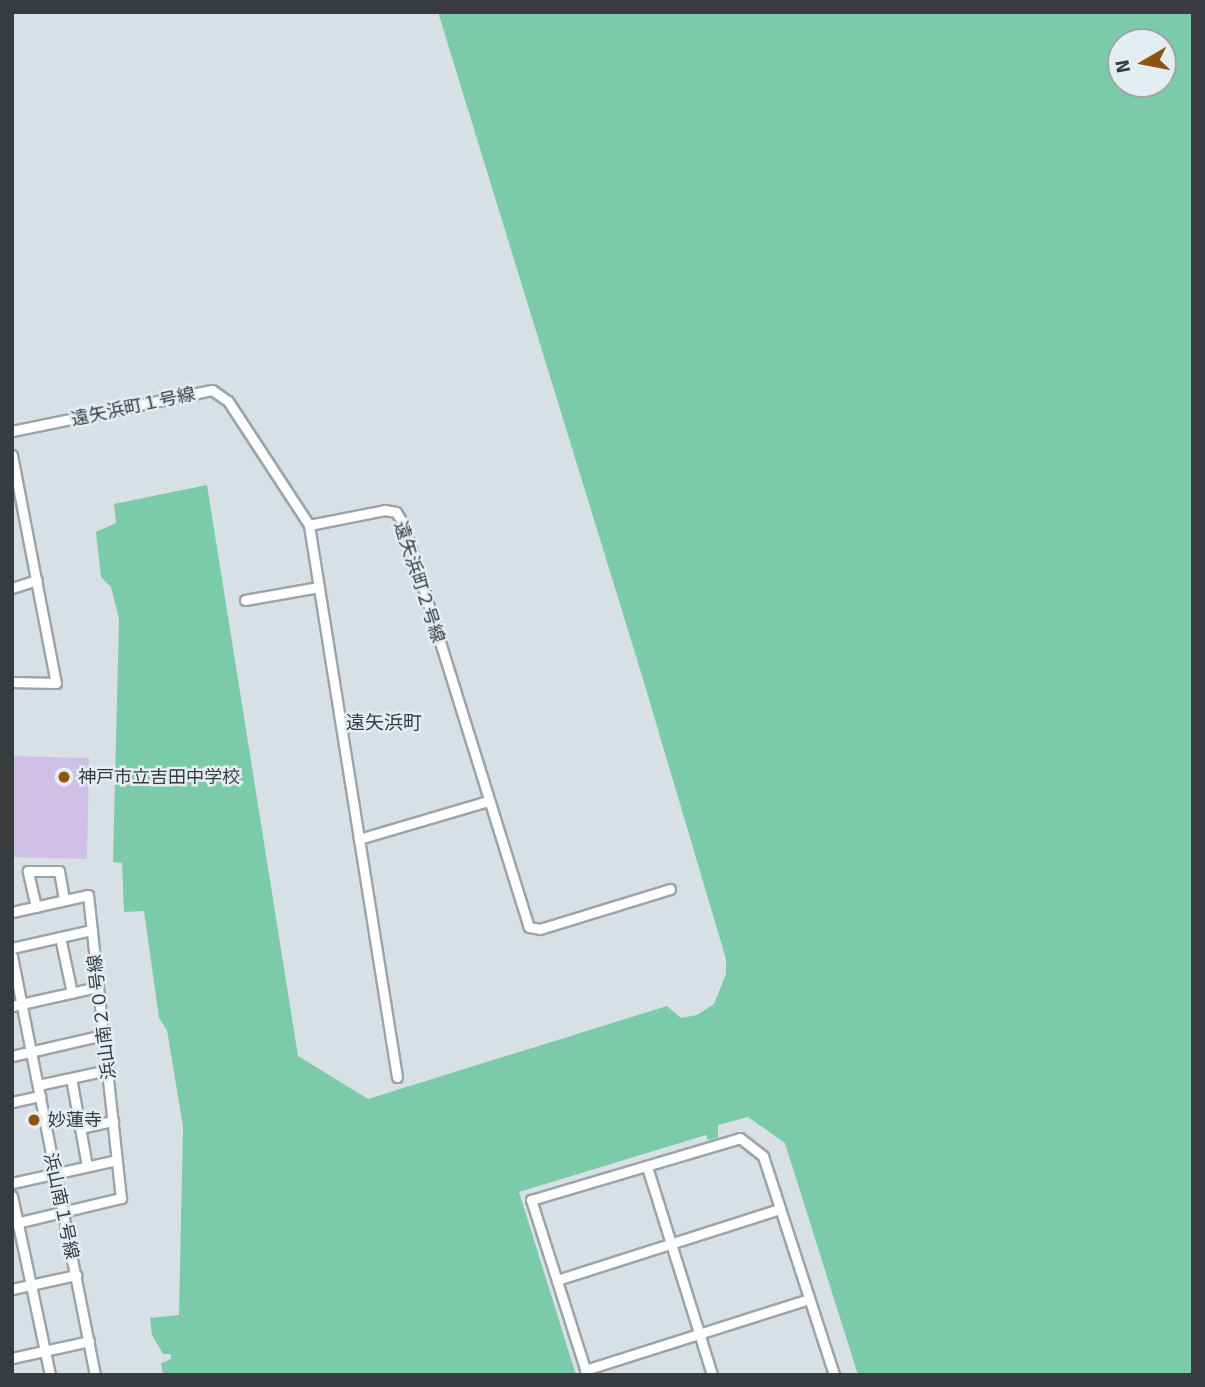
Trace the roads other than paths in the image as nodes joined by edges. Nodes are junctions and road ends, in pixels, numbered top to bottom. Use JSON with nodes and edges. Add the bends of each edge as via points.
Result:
{"nodes":[{"id":1,"x":12,"y":431,"type":"edge"},
{"id":2,"x":12,"y":455,"type":"edge"},
{"id":3,"x":309,"y":525,"type":"junction"},
{"id":4,"x":37,"y":579,"type":"junction"},
{"id":5,"x":319,"y":587,"type":"junction"},
{"id":6,"x":12,"y":588,"type":"edge"},
{"id":7,"x":244,"y":600,"type":"dead end"},
{"id":8,"x":12,"y":682,"type":"edge"},
{"id":9,"x":488,"y":802,"type":"junction"},
{"id":10,"x":359,"y":839,"type":"junction"},
{"id":11,"x":670,"y":889,"type":"dead end"},
{"id":12,"x":64,"y":900,"type":"junction"},
{"id":13,"x":36,"y":907,"type":"junction"},
{"id":14,"x":12,"y":912,"type":"edge"},
{"id":15,"x":92,"y":930,"type":"junction"},
{"id":16,"x":60,"y":937,"type":"junction"},
{"id":17,"x":12,"y":948,"type":"edge"},
{"id":18,"x":12,"y":956,"type":"edge"},
{"id":19,"x":98,"y":987,"type":"junction"},
{"id":20,"x":72,"y":993,"type":"junction"},
{"id":21,"x":17,"y":1005,"type":"edge"},
{"id":22,"x":103,"y":1035,"type":"junction"},
{"id":23,"x":32,"y":1051,"type":"junction"},
{"id":24,"x":12,"y":1056,"type":"edge"},
{"id":25,"x":108,"y":1070,"type":"junction"},
{"id":26,"x":397,"y":1077,"type":"dead end"},
{"id":27,"x":71,"y":1078,"type":"junction"},
{"id":28,"x":38,"y":1085,"type":"junction"},
{"id":29,"x":40,"y":1096,"type":"junction"},
{"id":30,"x":12,"y":1102,"type":"edge"},
{"id":31,"x":113,"y":1121,"type":"junction"},
{"id":32,"x":80,"y":1128,"type":"junction"},
{"id":33,"x":117,"y":1160,"type":"junction"},
{"id":34,"x":87,"y":1166,"type":"junction"},
{"id":35,"x":647,"y":1167,"type":"junction"},
{"id":36,"x":53,"y":1173,"type":"junction"},
{"id":37,"x":12,"y":1182,"type":"edge"},
{"id":38,"x":12,"y":1196,"type":"edge"},
{"id":39,"x":780,"y":1209,"type":"junction"},
{"id":40,"x":62,"y":1211,"type":"junction"},
{"id":41,"x":15,"y":1223,"type":"edge"},
{"id":42,"x":671,"y":1245,"type":"junction"},
{"id":43,"x":76,"y":1275,"type":"junction"},
{"id":44,"x":557,"y":1280,"type":"junction"},
{"id":45,"x":31,"y":1285,"type":"junction"},
{"id":46,"x":12,"y":1289,"type":"edge"},
{"id":47,"x":809,"y":1299,"type":"junction"},
{"id":48,"x":699,"y":1334,"type":"junction"},
{"id":49,"x":89,"y":1341,"type":"junction"},
{"id":50,"x":45,"y":1352,"type":"junction"},
{"id":51,"x":12,"y":1358,"type":"edge"},
{"id":52,"x":586,"y":1372,"type":"edge"},
{"id":53,"x":50,"y":1375,"type":"edge"},
{"id":54,"x":96,"y":1375,"type":"edge"},
{"id":55,"x":712,"y":1375,"type":"edge"},
{"id":56,"x":834,"y":1375,"type":"edge"}],
"edges":[{"from":1,"to":3,"type":"street","name":"遠矢浜町１号線","via":[[212,390],[228,401]]},
{"from":2,"to":4,"type":"street"},
{"from":3,"to":5,"type":"street"},
{"from":3,"to":9,"type":"street","name":"遠矢浜町２号線","via":[[396,512]]},
{"from":4,"to":6,"type":"street"},
{"from":4,"to":8,"type":"street","via":[[56,683]]},
{"from":5,"to":7,"type":"street"},
{"from":5,"to":10,"type":"street"},
{"from":9,"to":10,"type":"street"},
{"from":9,"to":11,"type":"street","name":"遠矢浜町２号線","via":[[524,919],[533,931]]},
{"from":10,"to":26,"type":"street"},
{"from":12,"to":13,"type":"street","name":"浜山南２０号線"},
{"from":12,"to":13,"type":"street","via":[[59,871],[28,871]]},
{"from":12,"to":15,"type":"street","name":"浜山南２０号線","via":[[88,895]]},
{"from":13,"to":14,"type":"street","name":"浜山南２０号線"},
{"from":15,"to":16,"type":"street"},
{"from":15,"to":19,"type":"street","name":"浜山南２０号線"},
{"from":16,"to":17,"type":"street"},
{"from":16,"to":20,"type":"street"},
{"from":18,"to":21,"type":"street","name":"浜山南１号線"},
{"from":19,"to":20,"type":"street"},
{"from":19,"to":22,"type":"street","name":"浜山南２０号線"},
{"from":20,"to":21,"type":"street"},
{"from":21,"to":23,"type":"street","name":"浜山南１号線"},
{"from":22,"to":23,"type":"street"},
{"from":22,"to":25,"type":"street","name":"浜山南２０号線"},
{"from":23,"to":24,"type":"street"},
{"from":23,"to":28,"type":"street","name":"浜山南１号線"},
{"from":25,"to":27,"type":"street"},
{"from":25,"to":31,"type":"street","name":"浜山南２０号線"},
{"from":27,"to":28,"type":"street"},
{"from":27,"to":32,"type":"street"},
{"from":28,"to":29,"type":"street","name":"浜山南１号線"},
{"from":29,"to":30,"type":"street"},
{"from":29,"to":36,"type":"street","name":"浜山南１号線"},
{"from":31,"to":32,"type":"street"},
{"from":31,"to":33,"type":"street","name":"浜山南２０号線"},
{"from":32,"to":34,"type":"street"},
{"from":33,"to":34,"type":"street"},
{"from":33,"to":40,"type":"street","name":"浜山南２０号線","via":[[121,1198]]},
{"from":34,"to":36,"type":"street"},
{"from":35,"to":39,"type":"street","via":[[740,1138],[764,1156]]},
{"from":35,"to":42,"type":"street"},
{"from":35,"to":44,"type":"street","via":[[531,1200]]},
{"from":36,"to":37,"type":"street"},
{"from":36,"to":40,"type":"street","name":"浜山南１号線"},
{"from":38,"to":41,"type":"street"},
{"from":39,"to":42,"type":"street"},
{"from":39,"to":47,"type":"street"},
{"from":40,"to":41,"type":"street"},
{"from":40,"to":43,"type":"street","name":"浜山南１号線"},
{"from":41,"to":45,"type":"street"},
{"from":42,"to":44,"type":"street"},
{"from":42,"to":48,"type":"street"},
{"from":43,"to":45,"type":"street"},
{"from":43,"to":49,"type":"street","name":"浜山南１号線"},
{"from":44,"to":52,"type":"street"},
{"from":45,"to":46,"type":"street"},
{"from":45,"to":50,"type":"street"},
{"from":47,"to":48,"type":"street"},
{"from":47,"to":56,"type":"street"},
{"from":48,"to":52,"type":"street"},
{"from":48,"to":55,"type":"street"},
{"from":49,"to":50,"type":"street"},
{"from":49,"to":54,"type":"street","name":"浜山南１号線"},
{"from":50,"to":51,"type":"street"},
{"from":50,"to":53,"type":"street"}]}
